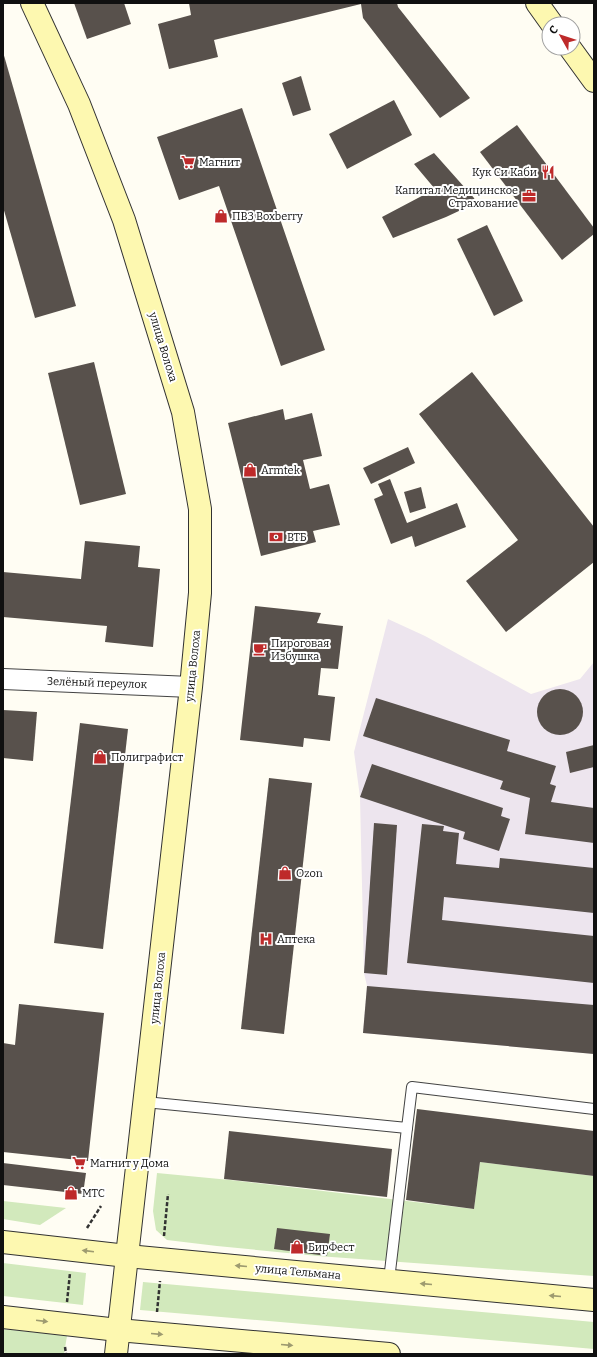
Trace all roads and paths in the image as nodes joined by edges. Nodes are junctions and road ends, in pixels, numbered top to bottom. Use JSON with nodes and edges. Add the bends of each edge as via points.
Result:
{"nodes":[{"id":1,"x":32,"y":3,"type":"edge"},
{"id":2,"x":537,"y":3,"type":"edge"},
{"id":3,"x":546,"y":16,"type":"edge"},
{"id":4,"x":576,"y":56,"type":"edge"},
{"id":5,"x":594,"y":81,"type":"edge"},
{"id":6,"x":3,"y":679,"type":"edge"},
{"id":7,"x":191,"y":687,"type":"junction"},
{"id":8,"x":145,"y":1102,"type":"junction"},
{"id":9,"x":594,"y":1110,"type":"edge"},
{"id":10,"x":407,"y":1128,"type":"junction"},
{"id":11,"x":101,"y":1206,"type":"dead end"},
{"id":12,"x":3,"y":1242,"type":"edge"},
{"id":13,"x":73,"y":1249,"type":"junction"},
{"id":14,"x":127,"y":1256,"type":"junction"},
{"id":15,"x":389,"y":1280,"type":"junction"},
{"id":16,"x":594,"y":1300,"type":"edge"},
{"id":17,"x":3,"y":1317,"type":"edge"},
{"id":18,"x":65,"y":1324,"type":"junction"},
{"id":19,"x":118,"y":1330,"type":"junction"},
{"id":20,"x":66,"y":1354,"type":"edge"},
{"id":21,"x":116,"y":1354,"type":"edge"},
{"id":22,"x":389,"y":1354,"type":"edge"}],
"edges":[{"from":1,"to":7,"type":"street","name":"улица Волоха","via":[[79,104],[124,220],[183,412],[200,508],[200,593]]},
{"from":2,"to":3,"type":"street"},
{"from":4,"to":5,"type":"street"},
{"from":6,"to":7,"type":"street","name":"Зелёный переулок"},
{"from":7,"to":8,"type":"street","name":"улица Волоха"},
{"from":8,"to":10,"type":"lane"},
{"from":8,"to":14,"type":"street","name":"улица Волоха"},
{"from":9,"to":10,"type":"lane","via":[[412,1087]]},
{"from":10,"to":15,"type":"lane"},
{"from":11,"to":13,"type":"path"},
{"from":12,"to":13,"type":"street","name":"улица Тельмана"},
{"from":14,"to":13,"type":"street","name":"улица Тельмана","one_way":true},
{"from":13,"to":18,"type":"path"},
{"from":15,"to":14,"type":"street","name":"улица Тельмана","one_way":true},
{"from":14,"to":19,"type":"street","name":"улица Волоха"},
{"from":16,"to":15,"type":"street","name":"улица Тельмана","one_way":true},
{"from":17,"to":18,"type":"street","one_way":true},
{"from":18,"to":19,"type":"street"},
{"from":18,"to":20,"type":"path"},
{"from":19,"to":21,"type":"street","name":"улица Волоха"},
{"from":19,"to":22,"type":"street","one_way":true}]}
